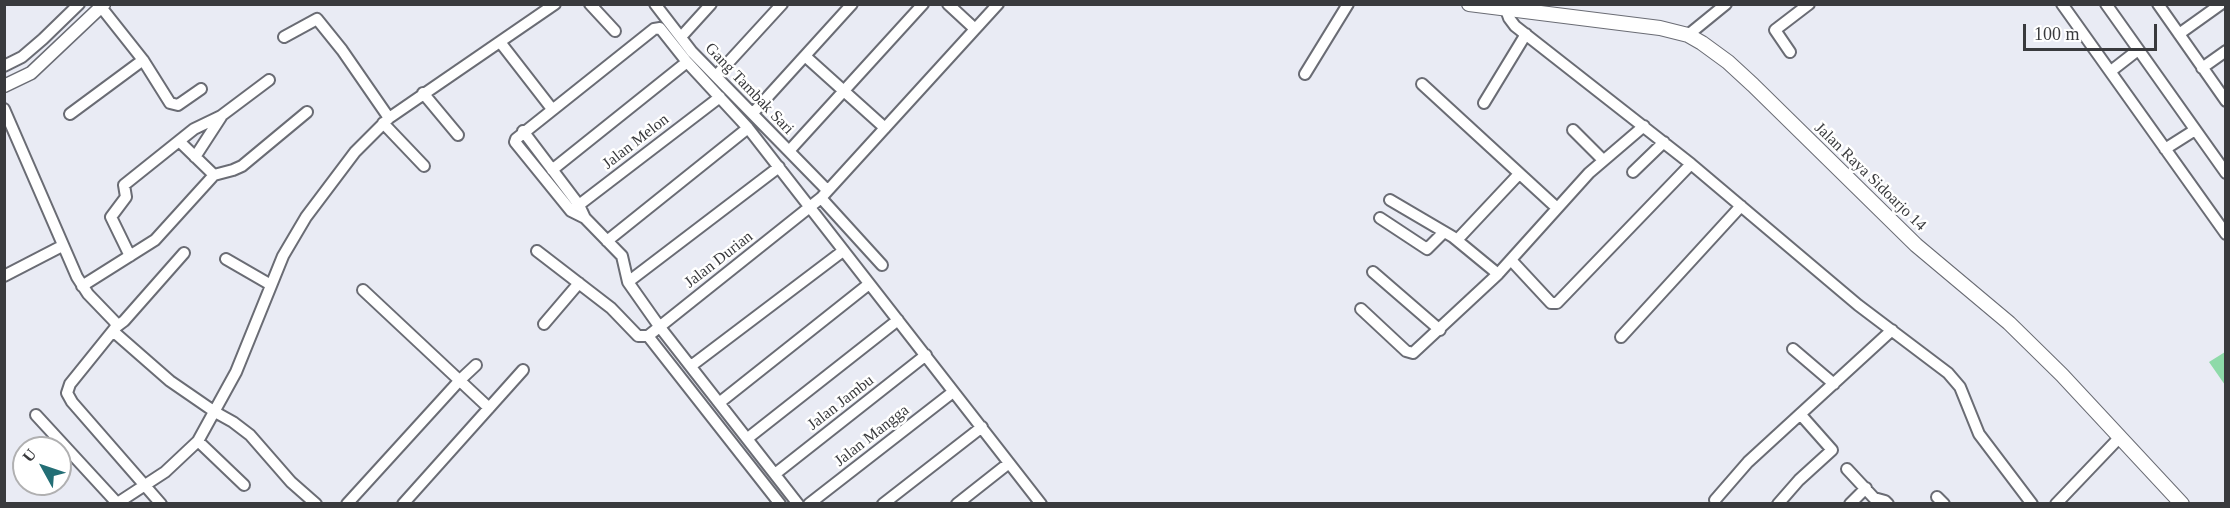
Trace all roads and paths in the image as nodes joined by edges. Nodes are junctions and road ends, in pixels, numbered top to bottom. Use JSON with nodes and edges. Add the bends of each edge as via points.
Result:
{"nodes":[{"id":1,"x":555,"y":4,"type":"edge"},
{"id":2,"x":590,"y":4,"type":"edge"},
{"id":3,"x":655,"y":4,"type":"edge"},
{"id":4,"x":711,"y":4,"type":"edge"},
{"id":5,"x":782,"y":4,"type":"edge"},
{"id":6,"x":852,"y":4,"type":"edge"},
{"id":7,"x":923,"y":4,"type":"edge"},
{"id":8,"x":948,"y":4,"type":"edge"},
{"id":9,"x":998,"y":4,"type":"edge"},
{"id":10,"x":1348,"y":4,"type":"edge"},
{"id":11,"x":1469,"y":4,"type":"edge"},
{"id":12,"x":1726,"y":4,"type":"edge"},
{"id":13,"x":1809,"y":4,"type":"edge"},
{"id":14,"x":2062,"y":4,"type":"edge"},
{"id":15,"x":2106,"y":4,"type":"edge"},
{"id":16,"x":2158,"y":4,"type":"edge"},
{"id":17,"x":2221,"y":4,"type":"edge"},
{"id":18,"x":1498,"y":6,"type":"edge"},
{"id":19,"x":88,"y":10,"type":"edge"},
{"id":20,"x":70,"y":25,"type":"junction"},
{"id":21,"x":975,"y":29,"type":"junction"},
{"id":22,"x":615,"y":31,"type":"dead end"},
{"id":23,"x":1526,"y":34,"type":"junction"},
{"id":24,"x":2179,"y":34,"type":"junction"},
{"id":25,"x":1688,"y":35,"type":"junction"},
{"id":26,"x":285,"y":37,"type":"dead end"},
{"id":27,"x":681,"y":37,"type":"junction"},
{"id":28,"x":500,"y":42,"type":"junction"},
{"id":29,"x":44,"y":49,"type":"junction"},
{"id":30,"x":2138,"y":50,"type":"junction"},
{"id":31,"x":2226,"y":51,"type":"edge"},
{"id":32,"x":1790,"y":52,"type":"dead end"},
{"id":33,"x":805,"y":56,"type":"junction"},
{"id":34,"x":143,"y":60,"type":"junction"},
{"id":35,"x":687,"y":62,"type":"junction"},
{"id":36,"x":4,"y":66,"type":"edge"},
{"id":37,"x":2202,"y":68,"type":"junction"},
{"id":38,"x":2110,"y":71,"type":"junction"},
{"id":39,"x":1305,"y":74,"type":"dead end"},
{"id":40,"x":716,"y":76,"type":"junction"},
{"id":41,"x":269,"y":80,"type":"dead end"},
{"id":42,"x":1422,"y":84,"type":"dead end"},
{"id":43,"x":4,"y":86,"type":"edge"},
{"id":44,"x":201,"y":89,"type":"dead end"},
{"id":45,"x":844,"y":92,"type":"junction"},
{"id":46,"x":423,"y":93,"type":"junction"},
{"id":47,"x":720,"y":97,"type":"junction"},
{"id":48,"x":2226,"y":101,"type":"edge"},
{"id":49,"x":1484,"y":103,"type":"dead end"},
{"id":50,"x":4,"y":109,"type":"edge"},
{"id":51,"x":552,"y":109,"type":"junction"},
{"id":52,"x":307,"y":112,"type":"dead end"},
{"id":53,"x":753,"y":113,"type":"junction"},
{"id":54,"x":70,"y":114,"type":"dead end"},
{"id":55,"x":221,"y":116,"type":"junction"},
{"id":56,"x":386,"y":120,"type":"junction"},
{"id":57,"x":1644,"y":126,"type":"junction"},
{"id":58,"x":748,"y":128,"type":"junction"},
{"id":59,"x":885,"y":128,"type":"junction"},
{"id":60,"x":1573,"y":130,"type":"dead end"},
{"id":61,"x":2195,"y":130,"type":"junction"},
{"id":62,"x":523,"y":132,"type":"junction"},
{"id":63,"x":459,"y":135,"type":"dead end"},
{"id":64,"x":180,"y":142,"type":"junction"},
{"id":65,"x":1664,"y":142,"type":"junction"},
{"id":66,"x":2165,"y":149,"type":"junction"},
{"id":67,"x":789,"y":151,"type":"junction"},
{"id":68,"x":195,"y":157,"type":"junction"},
{"id":69,"x":1603,"y":160,"type":"junction"},
{"id":70,"x":1691,"y":164,"type":"junction"},
{"id":71,"x":424,"y":166,"type":"dead end"},
{"id":72,"x":779,"y":167,"type":"junction"},
{"id":73,"x":552,"y":170,"type":"junction"},
{"id":74,"x":1633,"y":172,"type":"dead end"},
{"id":75,"x":2226,"y":173,"type":"edge"},
{"id":76,"x":1519,"y":174,"type":"junction"},
{"id":77,"x":214,"y":175,"type":"junction"},
{"id":78,"x":824,"y":194,"type":"junction"},
{"id":79,"x":1390,"y":200,"type":"dead end"},
{"id":80,"x":1741,"y":206,"type":"junction"},
{"id":81,"x":1557,"y":207,"type":"junction"},
{"id":82,"x":575,"y":208,"type":"junction"},
{"id":83,"x":810,"y":208,"type":"junction"},
{"id":84,"x":1380,"y":218,"type":"dead end"},
{"id":85,"x":1444,"y":232,"type":"junction"},
{"id":86,"x":2226,"y":234,"type":"edge"},
{"id":87,"x":607,"y":240,"type":"junction"},
{"id":88,"x":1457,"y":240,"type":"junction"},
{"id":89,"x":62,"y":246,"type":"junction"},
{"id":90,"x":843,"y":250,"type":"junction"},
{"id":91,"x":537,"y":251,"type":"dead end"},
{"id":92,"x":184,"y":254,"type":"dead end"},
{"id":93,"x":130,"y":256,"type":"junction"},
{"id":94,"x":226,"y":259,"type":"dead end"},
{"id":95,"x":1511,"y":260,"type":"junction"},
{"id":96,"x":882,"y":265,"type":"dead end"},
{"id":97,"x":1373,"y":272,"type":"dead end"},
{"id":98,"x":1498,"y":274,"type":"junction"},
{"id":99,"x":4,"y":276,"type":"edge"},
{"id":100,"x":628,"y":282,"type":"junction"},
{"id":101,"x":579,"y":283,"type":"junction"},
{"id":102,"x":869,"y":284,"type":"junction"},
{"id":103,"x":271,"y":285,"type":"junction"},
{"id":104,"x":82,"y":286,"type":"junction"},
{"id":105,"x":363,"y":290,"type":"dead end"},
{"id":106,"x":1361,"y":309,"type":"dead end"},
{"id":107,"x":898,"y":320,"type":"junction"},
{"id":108,"x":544,"y":324,"type":"dead end"},
{"id":109,"x":659,"y":326,"type":"junction"},
{"id":110,"x":115,"y":329,"type":"junction"},
{"id":111,"x":1440,"y":330,"type":"junction"},
{"id":112,"x":1892,"y":330,"type":"junction"},
{"id":113,"x":648,"y":336,"type":"junction"},
{"id":114,"x":1621,"y":337,"type":"dead end"},
{"id":115,"x":1793,"y":349,"type":"dead end"},
{"id":116,"x":926,"y":355,"type":"junction"},
{"id":117,"x":476,"y":366,"type":"dead end"},
{"id":118,"x":691,"y":366,"type":"junction"},
{"id":119,"x":524,"y":370,"type":"dead end"},
{"id":120,"x":460,"y":380,"type":"junction"},
{"id":121,"x":1834,"y":384,"type":"junction"},
{"id":122,"x":953,"y":392,"type":"junction"},
{"id":123,"x":719,"y":403,"type":"junction"},
{"id":124,"x":489,"y":408,"type":"junction"},
{"id":125,"x":215,"y":412,"type":"junction"},
{"id":126,"x":36,"y":415,"type":"dead end"},
{"id":127,"x":1801,"y":415,"type":"junction"},
{"id":128,"x":982,"y":427,"type":"junction"},
{"id":129,"x":748,"y":438,"type":"junction"},
{"id":130,"x":2120,"y":438,"type":"junction"},
{"id":131,"x":198,"y":441,"type":"junction"},
{"id":132,"x":1009,"y":463,"type":"junction"},
{"id":133,"x":1847,"y":469,"type":"dead end"},
{"id":134,"x":775,"y":474,"type":"junction"},
{"id":135,"x":145,"y":484,"type":"junction"},
{"id":136,"x":244,"y":485,"type":"dead end"},
{"id":137,"x":1866,"y":488,"type":"junction"},
{"id":138,"x":1038,"y":499,"type":"edge"},
{"id":139,"x":1715,"y":500,"type":"dead end"},
{"id":140,"x":116,"y":503,"type":"edge"},
{"id":141,"x":160,"y":503,"type":"edge"},
{"id":142,"x":316,"y":504,"type":"edge"},
{"id":143,"x":347,"y":504,"type":"edge"},
{"id":144,"x":403,"y":504,"type":"edge"},
{"id":145,"x":780,"y":504,"type":"edge"},
{"id":146,"x":798,"y":504,"type":"edge"},
{"id":147,"x":809,"y":504,"type":"edge"},
{"id":148,"x":883,"y":504,"type":"edge"},
{"id":149,"x":957,"y":504,"type":"edge"},
{"id":150,"x":1025,"y":504,"type":"edge"},
{"id":151,"x":1778,"y":504,"type":"edge"},
{"id":152,"x":1850,"y":504,"type":"edge"},
{"id":153,"x":1888,"y":504,"type":"edge"},
{"id":154,"x":2032,"y":504,"type":"edge"},
{"id":155,"x":2056,"y":504,"type":"edge"},
{"id":156,"x":2182,"y":504,"type":"edge"}],
"edges":[{"from":1,"to":28,"type":"street"},
{"from":2,"to":22,"type":"street"},
{"from":3,"to":27,"type":"street","name":"Gang Tambak Sari"},
{"from":4,"to":27,"type":"street"},
{"from":5,"to":40,"type":"street"},
{"from":6,"to":33,"type":"street"},
{"from":7,"to":45,"type":"street"},
{"from":8,"to":21,"type":"street"},
{"from":9,"to":21,"type":"street","name":"Jalan Durian"},
{"from":10,"to":39,"type":"street"},
{"from":11,"to":18,"type":"main road","name":"Jalan Raya Sidoarjo 14"},
{"from":12,"to":25,"type":"street"},
{"from":13,"to":32,"type":"street","via":[[1775,30]]},
{"from":14,"to":38,"type":"street"},
{"from":15,"to":30,"type":"street"},
{"from":16,"to":24,"type":"street"},
{"from":17,"to":24,"type":"street"},
{"from":18,"to":23,"type":"street"},
{"from":18,"to":25,"type":"main road","name":"Jalan Raya Sidoarjo 14"},
{"from":19,"to":20,"type":"street"},
{"from":19,"to":34,"type":"street"},
{"from":20,"to":29,"type":"street"},
{"from":20,"to":29,"type":"street"},
{"from":21,"to":59,"type":"street","name":"Jalan Durian"},
{"from":23,"to":49,"type":"street"},
{"from":23,"to":57,"type":"street"},
{"from":24,"to":37,"type":"street"},
{"from":25,"to":130,"type":"main road","name":"Jalan Raya Sidoarjo 14","via":[[1728,62],[1904,233],[2009,323]]},
{"from":26,"to":56,"type":"street","via":[[317,19],[342,50]]},
{"from":27,"to":40,"type":"street","name":"Gang Tambak Sari"},
{"from":28,"to":46,"type":"street"},
{"from":28,"to":51,"type":"street"},
{"from":29,"to":36,"type":"street"},
{"from":29,"to":43,"type":"street","via":[[31,73]]},
{"from":30,"to":38,"type":"street"},
{"from":30,"to":61,"type":"street"},
{"from":31,"to":37,"type":"street"},
{"from":33,"to":45,"type":"street"},
{"from":33,"to":53,"type":"street"},
{"from":34,"to":44,"type":"street","via":[[175,106]]},
{"from":34,"to":54,"type":"street"},
{"from":35,"to":47,"type":"street"},
{"from":35,"to":51,"type":"street","via":[[657,28]]},
{"from":35,"to":73,"type":"street"},
{"from":37,"to":48,"type":"street"},
{"from":38,"to":66,"type":"street"},
{"from":40,"to":53,"type":"street","name":"Gang Tambak Sari"},
{"from":41,"to":55,"type":"street"},
{"from":42,"to":76,"type":"street"},
{"from":45,"to":59,"type":"street"},
{"from":45,"to":67,"type":"street"},
{"from":46,"to":56,"type":"street"},
{"from":46,"to":63,"type":"street"},
{"from":47,"to":58,"type":"street"},
{"from":47,"to":82,"type":"street","name":"Jalan Melon"},
{"from":50,"to":89,"type":"street"},
{"from":51,"to":62,"type":"street"},
{"from":52,"to":77,"type":"street","via":[[242,166]]},
{"from":53,"to":67,"type":"street","name":"Gang Tambak Sari"},
{"from":55,"to":64,"type":"street","via":[[194,129]]},
{"from":55,"to":68,"type":"street"},
{"from":56,"to":71,"type":"street"},
{"from":56,"to":103,"type":"street","via":[[355,152],[306,217]]},
{"from":57,"to":65,"type":"street"},
{"from":57,"to":69,"type":"street"},
{"from":58,"to":72,"type":"street"},
{"from":58,"to":87,"type":"street"},
{"from":59,"to":78,"type":"street","name":"Jalan Durian"},
{"from":60,"to":69,"type":"street"},
{"from":61,"to":66,"type":"street"},
{"from":61,"to":75,"type":"street"},
{"from":62,"to":73,"type":"street"},
{"from":62,"to":82,"type":"street","via":[[515,142]]},
{"from":64,"to":68,"type":"street"},
{"from":64,"to":93,"type":"street","via":[[124,186],[126,197],[111,217]]},
{"from":65,"to":70,"type":"street"},
{"from":65,"to":74,"type":"street"},
{"from":66,"to":86,"type":"street"},
{"from":67,"to":78,"type":"street","name":"Gang Tambak Sari"},
{"from":68,"to":77,"type":"street"},
{"from":69,"to":81,"type":"street"},
{"from":70,"to":80,"type":"street"},
{"from":70,"to":95,"type":"street","via":[[1557,303],[1551,303]]},
{"from":72,"to":83,"type":"street"},
{"from":72,"to":100,"type":"street"},
{"from":73,"to":82,"type":"street"},
{"from":76,"to":81,"type":"street"},
{"from":76,"to":88,"type":"street"},
{"from":77,"to":93,"type":"street","via":[[154,240]]},
{"from":78,"to":83,"type":"street","name":"Jalan Durian"},
{"from":78,"to":96,"type":"street","name":"Gang Tambak Sari"},
{"from":79,"to":85,"type":"street"},
{"from":80,"to":112,"type":"street"},
{"from":80,"to":114,"type":"street"},
{"from":81,"to":95,"type":"street"},
{"from":82,"to":87,"type":"street"},
{"from":83,"to":90,"type":"street"},
{"from":83,"to":109,"type":"street","name":"Jalan Durian"},
{"from":84,"to":85,"type":"street","via":[[1427,249]]},
{"from":85,"to":88,"type":"street"},
{"from":87,"to":100,"type":"street","via":[[622,256]]},
{"from":88,"to":98,"type":"street"},
{"from":89,"to":99,"type":"street"},
{"from":89,"to":104,"type":"street"},
{"from":90,"to":102,"type":"street"},
{"from":90,"to":118,"type":"street"},
{"from":91,"to":101,"type":"street"},
{"from":92,"to":110,"type":"street"},
{"from":93,"to":104,"type":"street"},
{"from":94,"to":103,"type":"street"},
{"from":95,"to":98,"type":"street"},
{"from":97,"to":111,"type":"street"},
{"from":98,"to":111,"type":"street"},
{"from":100,"to":109,"type":"street"},
{"from":101,"to":108,"type":"street"},
{"from":101,"to":113,"type":"street","via":[[638,336]]},
{"from":102,"to":107,"type":"street"},
{"from":102,"to":123,"type":"street"},
{"from":103,"to":125,"type":"street","via":[[250,342]]},
{"from":104,"to":110,"type":"street","via":[[115,322]]},
{"from":105,"to":120,"type":"street"},
{"from":106,"to":111,"type":"street","via":[[1410,354]]},
{"from":107,"to":116,"type":"street"},
{"from":107,"to":129,"type":"street"},
{"from":109,"to":113,"type":"street","name":"Jalan Durian"},
{"from":109,"to":118,"type":"street"},
{"from":110,"to":125,"type":"street","via":[[170,381]]},
{"from":110,"to":135,"type":"street","via":[[67,393]]},
{"from":112,"to":121,"type":"street"},
{"from":112,"to":154,"type":"street","via":[[1955,380],[1979,434]]},
{"from":113,"to":145,"type":"street"},
{"from":115,"to":121,"type":"street"},
{"from":116,"to":122,"type":"street"},
{"from":116,"to":134,"type":"street","name":"Jalan Jambu"},
{"from":117,"to":120,"type":"street"},
{"from":118,"to":123,"type":"street"},
{"from":119,"to":124,"type":"street"},
{"from":120,"to":124,"type":"street"},
{"from":120,"to":143,"type":"street"},
{"from":121,"to":127,"type":"street"},
{"from":122,"to":128,"type":"street"},
{"from":122,"to":147,"type":"street","name":"Jalan Mangga"},
{"from":123,"to":129,"type":"street"},
{"from":124,"to":144,"type":"street"},
{"from":125,"to":131,"type":"street"},
{"from":125,"to":142,"type":"street","via":[[250,435]]},
{"from":126,"to":140,"type":"street"},
{"from":127,"to":139,"type":"street","via":[[1748,462]]},
{"from":127,"to":151,"type":"street","via":[[1832,450]]},
{"from":128,"to":132,"type":"street"},
{"from":128,"to":148,"type":"street"},
{"from":129,"to":134,"type":"street"},
{"from":130,"to":155,"type":"street"},
{"from":130,"to":156,"type":"main road","name":"Jalan Raya Sidoarjo 14"},
{"from":131,"to":135,"type":"street","via":[[165,472]]},
{"from":131,"to":136,"type":"street"},
{"from":132,"to":138,"type":"street"},
{"from":132,"to":149,"type":"street"},
{"from":133,"to":137,"type":"street"},
{"from":134,"to":146,"type":"street"},
{"from":135,"to":140,"type":"street"},
{"from":135,"to":141,"type":"street"},
{"from":137,"to":152,"type":"street"},
{"from":137,"to":153,"type":"street","via":[[1874,498]]},
{"from":138,"to":150,"type":"street"}]}
